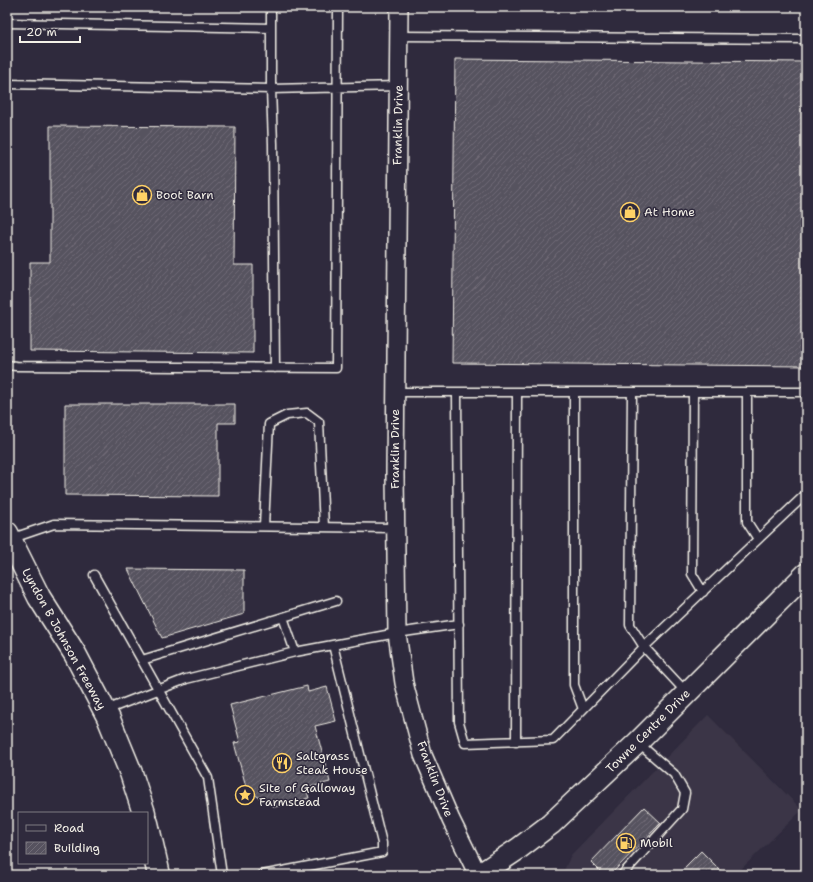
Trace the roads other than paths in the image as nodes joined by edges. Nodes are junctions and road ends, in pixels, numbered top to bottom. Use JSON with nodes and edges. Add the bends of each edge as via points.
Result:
{"nodes":[{"id":1,"x":271,"y":7,"type":"edge"},
{"id":2,"x":338,"y":7,"type":"edge"},
{"id":3,"x":399,"y":7,"type":"edge"},
{"id":4,"x":7,"y":23,"type":"edge"},
{"id":5,"x":271,"y":28,"type":"junction"},
{"id":6,"x":399,"y":36,"type":"junction"},
{"id":7,"x":806,"y":39,"type":"edge"},
{"id":8,"x":7,"y":84,"type":"edge"},
{"id":9,"x":398,"y":86,"type":"junction"},
{"id":10,"x":337,"y":87,"type":"junction"},
{"id":11,"x":271,"y":89,"type":"junction"},
{"id":12,"x":7,"y":364,"type":"edge"},
{"id":13,"x":275,"y":368,"type":"junction"},
{"id":14,"x":395,"y":392,"type":"junction"},
{"id":15,"x":457,"y":392,"type":"junction"},
{"id":16,"x":517,"y":392,"type":"junction"},
{"id":17,"x":574,"y":392,"type":"junction"},
{"id":18,"x":632,"y":392,"type":"junction"},
{"id":19,"x":693,"y":392,"type":"junction"},
{"id":20,"x":747,"y":392,"type":"junction"},
{"id":21,"x":806,"y":392,"type":"edge"},
{"id":22,"x":806,"y":494,"type":"edge"},
{"id":23,"x":264,"y":526,"type":"junction"},
{"id":24,"x":324,"y":528,"type":"junction"},
{"id":25,"x":395,"y":528,"type":"junction"},
{"id":26,"x":8,"y":536,"type":"edge"},
{"id":27,"x":758,"y":539,"type":"junction"},
{"id":28,"x":806,"y":574,"type":"edge"},
{"id":29,"x":94,"y":575,"type":"dead end"},
{"id":30,"x":702,"y":592,"type":"junction"},
{"id":31,"x":336,"y":600,"type":"dead end"},
{"id":32,"x":283,"y":617,"type":"junction"},
{"id":33,"x":459,"y":624,"type":"junction"},
{"id":34,"x":397,"y":633,"type":"junction"},
{"id":35,"x":333,"y":645,"type":"junction"},
{"id":36,"x":644,"y":647,"type":"junction"},
{"id":37,"x":295,"y":652,"type":"junction"},
{"id":38,"x":142,"y":660,"type":"junction"},
{"id":39,"x":159,"y":690,"type":"junction"},
{"id":40,"x":687,"y":692,"type":"junction"},
{"id":41,"x":583,"y":709,"type":"junction"},
{"id":42,"x":104,"y":710,"type":"junction"},
{"id":43,"x":516,"y":742,"type":"junction"},
{"id":44,"x":638,"y":743,"type":"junction"},
{"id":45,"x":144,"y":812,"type":"edge"},
{"id":46,"x":148,"y":826,"type":"edge"},
{"id":47,"x":159,"y":875,"type":"edge"},
{"id":48,"x":222,"y":875,"type":"edge"},
{"id":49,"x":262,"y":875,"type":"edge"},
{"id":50,"x":478,"y":875,"type":"edge"},
{"id":51,"x":622,"y":875,"type":"edge"}],
"edges":[{"from":1,"to":5,"type":"lane"},
{"from":2,"to":10,"type":"lane"},
{"from":3,"to":6,"type":"street","name":"Franklin Drive"},
{"from":4,"to":5,"type":"lane"},
{"from":5,"to":11,"type":"lane"},
{"from":6,"to":7,"type":"lane"},
{"from":6,"to":9,"type":"street","name":"Franklin Drive"},
{"from":8,"to":11,"type":"lane"},
{"from":9,"to":10,"type":"lane"},
{"from":9,"to":14,"type":"street","name":"Franklin Drive"},
{"from":10,"to":11,"type":"lane"},
{"from":10,"to":13,"type":"lane","via":[[336,368]]},
{"from":11,"to":13,"type":"lane"},
{"from":12,"to":13,"type":"lane"},
{"from":14,"to":15,"type":"lane"},
{"from":14,"to":25,"type":"street","name":"Franklin Drive"},
{"from":15,"to":16,"type":"lane"},
{"from":15,"to":33,"type":"lane"},
{"from":16,"to":17,"type":"lane"},
{"from":16,"to":43,"type":"lane"},
{"from":17,"to":18,"type":"lane"},
{"from":17,"to":41,"type":"lane","via":[[574,685]]},
{"from":18,"to":19,"type":"lane"},
{"from":18,"to":36,"type":"lane","via":[[630,625]]},
{"from":19,"to":20,"type":"lane"},
{"from":19,"to":30,"type":"lane","via":[[692,574]]},
{"from":20,"to":21,"type":"lane"},
{"from":20,"to":27,"type":"lane","via":[[747,522]]},
{"from":22,"to":27,"type":"lane"},
{"from":23,"to":24,"type":"lane"},
{"from":23,"to":24,"type":"lane","via":[[269,424],[287,415],[307,413],[319,422]]},
{"from":23,"to":26,"type":"lane","via":[[54,524]]},
{"from":24,"to":25,"type":"lane"},
{"from":25,"to":34,"type":"street","name":"Franklin Drive"},
{"from":26,"to":42,"type":"main road","name":"Lyndon B Johnson Freeway"},
{"from":27,"to":30,"type":"lane"},
{"from":28,"to":40,"type":"street","name":"Towne Centre Drive"},
{"from":29,"to":38,"type":"lane"},
{"from":30,"to":36,"type":"lane"},
{"from":31,"to":32,"type":"lane"},
{"from":32,"to":37,"type":"lane"},
{"from":32,"to":38,"type":"lane"},
{"from":33,"to":34,"type":"lane"},
{"from":33,"to":43,"type":"lane","via":[[459,722],[465,743]]},
{"from":34,"to":35,"type":"lane"},
{"from":34,"to":50,"type":"street","name":"Franklin Drive","via":[[404,683],[423,755]]},
{"from":35,"to":37,"type":"lane"},
{"from":35,"to":49,"type":"lane","via":[[382,843],[382,852]]},
{"from":36,"to":40,"type":"lane"},
{"from":36,"to":41,"type":"lane"},
{"from":37,"to":39,"type":"lane","via":[[186,679]]},
{"from":38,"to":39,"type":"lane"},
{"from":39,"to":42,"type":"lane"},
{"from":39,"to":48,"type":"lane","via":[[208,778]]},
{"from":40,"to":44,"type":"street","name":"Towne Centre Drive"},
{"from":41,"to":43,"type":"lane","via":[[553,740]]},
{"from":42,"to":45,"type":"main road","name":"Lyndon B Johnson Freeway","via":[[131,773]]},
{"from":44,"to":50,"type":"street","name":"Towne Centre Drive","via":[[551,824]]},
{"from":44,"to":51,"type":"lane","via":[[674,774],[685,793],[682,809]]},
{"from":46,"to":47,"type":"main road"}]}
